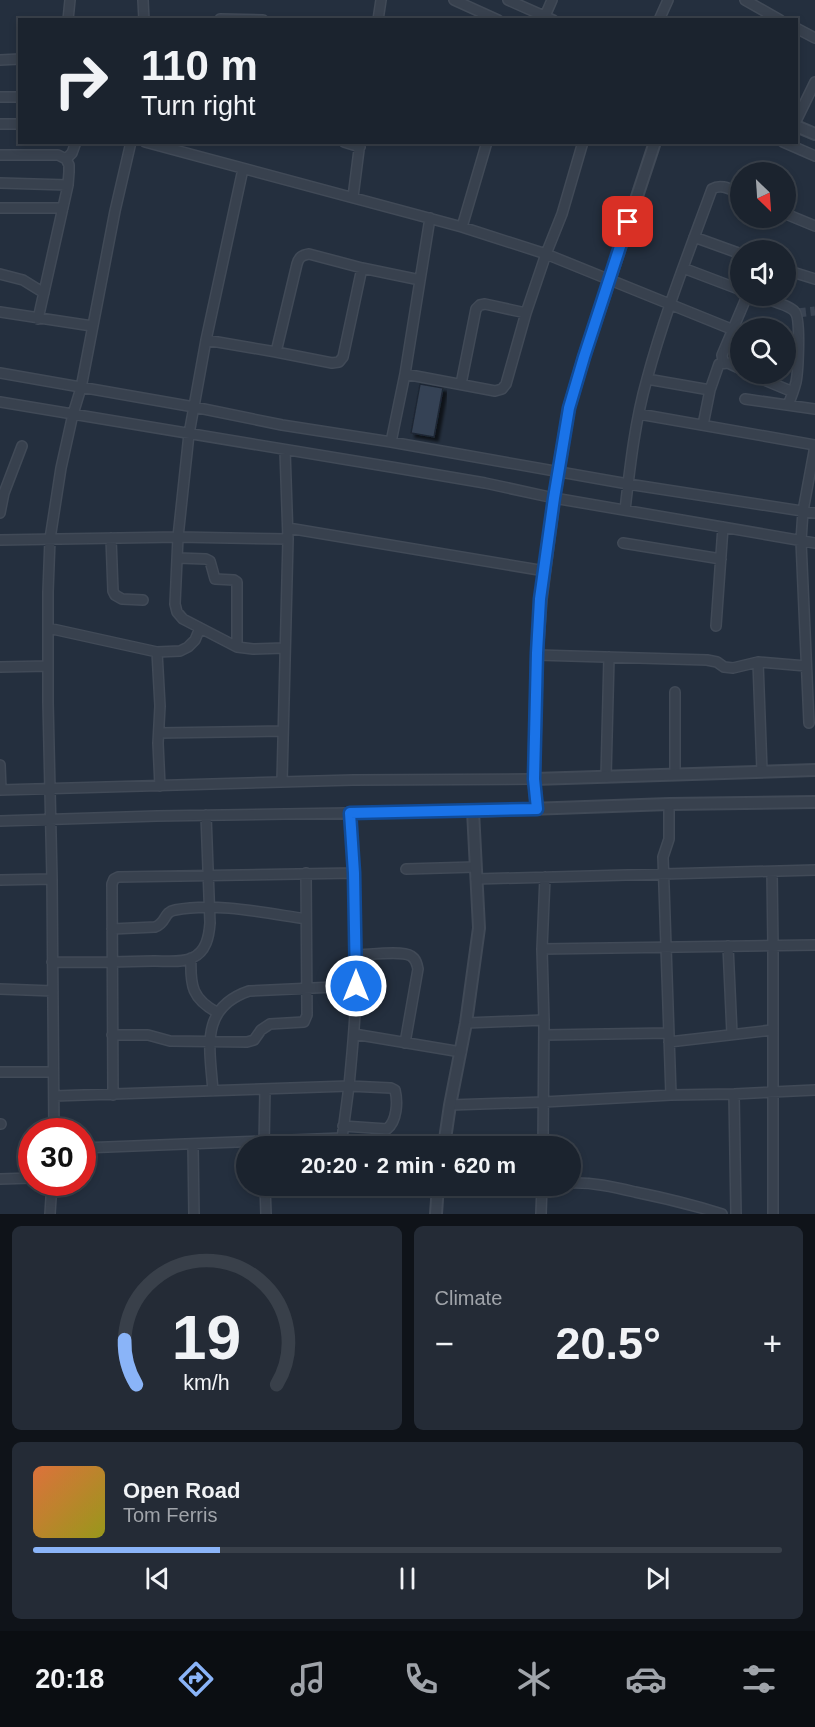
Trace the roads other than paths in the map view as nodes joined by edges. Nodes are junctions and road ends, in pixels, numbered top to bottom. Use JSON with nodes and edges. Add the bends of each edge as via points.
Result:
{"nodes":[{"id":1,"x":70,"y":0,"type":"edge"},
{"id":2,"x":143,"y":0,"type":"edge"},
{"id":3,"x":381,"y":0,"type":"edge"},
{"id":4,"x":454,"y":0,"type":"edge"},
{"id":5,"x":508,"y":0,"type":"edge"},
{"id":6,"x":552,"y":0,"type":"edge"},
{"id":7,"x":668,"y":0,"type":"edge"},
{"id":8,"x":745,"y":0,"type":"edge"},
{"id":9,"x":68,"y":18,"type":"edge"},
{"id":10,"x":144,"y":18,"type":"edge"},
{"id":11,"x":378,"y":18,"type":"edge"},
{"id":12,"x":494,"y":18,"type":"edge"},
{"id":13,"x":549,"y":18,"type":"edge"},
{"id":14,"x":660,"y":18,"type":"edge"},
{"id":15,"x":776,"y":18,"type":"edge"},
{"id":16,"x":798,"y":29,"type":"edge"},
{"id":17,"x":815,"y":38,"type":"edge"},
{"id":18,"x":18,"y":59,"type":"edge"},
{"id":19,"x":0,"y":60,"type":"edge"},
{"id":20,"x":815,"y":82,"type":"edge"},
{"id":21,"x":0,"y":97,"type":"edge"},
{"id":22,"x":18,"y":97,"type":"edge"},
{"id":23,"x":798,"y":117,"type":"edge"},
{"id":24,"x":0,"y":124,"type":"edge"},
{"id":25,"x":18,"y":124,"type":"edge"},
{"id":26,"x":798,"y":127,"type":"edge"},
{"id":27,"x":815,"y":134,"type":"edge"},
{"id":28,"x":74,"y":144,"type":"edge"},
{"id":29,"x":131,"y":144,"type":"edge"},
{"id":30,"x":152,"y":144,"type":"edge"},
{"id":31,"x":486,"y":144,"type":"edge"},
{"id":32,"x":582,"y":144,"type":"edge"},
{"id":33,"x":654,"y":144,"type":"edge"},
{"id":34,"x":788,"y":144,"type":"edge"},
{"id":35,"x":360,"y":145,"type":"edge"},
{"id":36,"x":0,"y":155,"type":"edge"},
{"id":37,"x":815,"y":156,"type":"edge"},
{"id":38,"x":66,"y":159,"type":"junction"},
{"id":39,"x":243,"y":169,"type":"junction"},
{"id":40,"x":0,"y":183,"type":"edge"},
{"id":41,"x":68,"y":185,"type":"junction"},
{"id":42,"x":730,"y":189,"type":"edge"},
{"id":43,"x":353,"y":197,"type":"junction"},
{"id":44,"x":0,"y":208,"type":"edge"},
{"id":45,"x":63,"y":208,"type":"junction"},
{"id":46,"x":430,"y":218,"type":"junction"},
{"id":47,"x":796,"y":218,"type":"edge"},
{"id":48,"x":815,"y":226,"type":"edge"},
{"id":49,"x":462,"y":227,"type":"junction"},
{"id":50,"x":694,"y":237,"type":"junction"},
{"id":51,"x":730,"y":250,"type":"edge"},
{"id":52,"x":546,"y":254,"type":"junction"},
{"id":53,"x":362,"y":268,"type":"junction"},
{"id":54,"x":683,"y":268,"type":"junction"},
{"id":55,"x":796,"y":273,"type":"edge"},
{"id":56,"x":0,"y":274,"type":"edge"},
{"id":57,"x":611,"y":279,"type":"junction"},
{"id":58,"x":815,"y":279,"type":"edge"},
{"id":59,"x":420,"y":280,"type":"junction"},
{"id":60,"x":730,"y":286,"type":"edge"},
{"id":61,"x":44,"y":293,"type":"junction"},
{"id":62,"x":671,"y":305,"type":"junction"},
{"id":63,"x":784,"y":306,"type":"edge"},
{"id":64,"x":0,"y":312,"type":"edge"},
{"id":65,"x":526,"y":313,"type":"junction"},
{"id":66,"x":38,"y":319,"type":"junction"},
{"id":67,"x":92,"y":326,"type":"junction"},
{"id":68,"x":730,"y":328,"type":"edge"},
{"id":69,"x":206,"y":340,"type":"junction"},
{"id":70,"x":730,"y":342,"type":"edge"},
{"id":71,"x":276,"y":352,"type":"junction"},
{"id":72,"x":798,"y":357,"type":"joint"},
{"id":73,"x":723,"y":363,"type":"junction"},
{"id":74,"x":730,"y":365,"type":"edge"},
{"id":75,"x":0,"y":373,"type":"edge"},
{"id":76,"x":405,"y":374,"type":"junction"},
{"id":77,"x":647,"y":379,"type":"junction"},
{"id":78,"x":461,"y":384,"type":"junction"},
{"id":79,"x":774,"y":384,"type":"edge"},
{"id":80,"x":81,"y":388,"type":"junction"},
{"id":81,"x":710,"y":390,"type":"junction"},
{"id":82,"x":793,"y":392,"type":"junction"},
{"id":83,"x":745,"y":399,"type":"dead end"},
{"id":84,"x":0,"y":402,"type":"edge"},
{"id":85,"x":788,"y":405,"type":"junction"},
{"id":86,"x":194,"y":407,"type":"junction"},
{"id":87,"x":815,"y":409,"type":"edge"},
{"id":88,"x":73,"y":414,"type":"junction"},
{"id":89,"x":639,"y":414,"type":"junction"},
{"id":90,"x":703,"y":425,"type":"junction"},
{"id":91,"x":189,"y":434,"type":"junction"},
{"id":92,"x":391,"y":442,"type":"junction"},
{"id":93,"x":22,"y":446,"type":"dead end"},
{"id":94,"x":815,"y":446,"type":"edge"},
{"id":95,"x":285,"y":450,"type":"junction"},
{"id":96,"x":558,"y":472,"type":"junction"},
{"id":97,"x":628,"y":484,"type":"junction"},
{"id":98,"x":2,"y":492,"type":"edge"},
{"id":99,"x":554,"y":498,"type":"junction"},
{"id":100,"x":625,"y":510,"type":"junction"},
{"id":101,"x":803,"y":511,"type":"junction"},
{"id":102,"x":0,"y":513,"type":"edge"},
{"id":103,"x":815,"y":513,"type":"edge"},
{"id":104,"x":723,"y":527,"type":"junction"},
{"id":105,"x":288,"y":528,"type":"junction"},
{"id":106,"x":178,"y":537,"type":"junction"},
{"id":107,"x":111,"y":538,"type":"junction"},
{"id":108,"x":50,"y":539,"type":"junction"},
{"id":109,"x":288,"y":539,"type":"junction"},
{"id":110,"x":0,"y":540,"type":"edge"},
{"id":111,"x":801,"y":540,"type":"junction"},
{"id":112,"x":623,"y":543,"type":"dead end"},
{"id":113,"x":815,"y":543,"type":"edge"},
{"id":114,"x":178,"y":558,"type":"junction"},
{"id":115,"x":721,"y":559,"type":"junction"},
{"id":116,"x":545,"y":571,"type":"junction"},
{"id":117,"x":143,"y":600,"type":"dead end"},
{"id":118,"x":716,"y":626,"type":"dead end"},
{"id":119,"x":48,"y":628,"type":"junction"},
{"id":120,"x":200,"y":628,"type":"junction"},
{"id":121,"x":815,"y":645,"type":"edge"},
{"id":122,"x":805,"y":646,"type":"junction"},
{"id":123,"x":237,"y":647,"type":"junction"},
{"id":124,"x":284,"y":648,"type":"junction"},
{"id":125,"x":157,"y":652,"type":"junction"},
{"id":126,"x":537,"y":655,"type":"junction"},
{"id":127,"x":609,"y":657,"type":"junction"},
{"id":128,"x":758,"y":662,"type":"junction"},
{"id":129,"x":48,"y":666,"type":"junction"},
{"id":130,"x":806,"y":666,"type":"junction"},
{"id":131,"x":0,"y":667,"type":"edge"},
{"id":132,"x":675,"y":692,"type":"dead end"},
{"id":133,"x":809,"y":723,"type":"dead end"},
{"id":134,"x":282,"y":731,"type":"junction"},
{"id":135,"x":159,"y":734,"type":"junction"},
{"id":136,"x":0,"y":765,"type":"edge"},
{"id":137,"x":815,"y":770,"type":"edge"},
{"id":138,"x":762,"y":771,"type":"junction"},
{"id":139,"x":675,"y":774,"type":"junction"},
{"id":140,"x":606,"y":777,"type":"junction"},
{"id":141,"x":534,"y":779,"type":"junction"},
{"id":142,"x":282,"y":782,"type":"junction"},
{"id":143,"x":160,"y":786,"type":"junction"},
{"id":144,"x":50,"y":788,"type":"junction"},
{"id":145,"x":1,"y":790,"type":"edge"},
{"id":146,"x":815,"y":802,"type":"edge"},
{"id":147,"x":669,"y":804,"type":"junction"},
{"id":148,"x":537,"y":809,"type":"junction"},
{"id":149,"x":473,"y":811,"type":"junction"},
{"id":150,"x":350,"y":813,"type":"junction"},
{"id":151,"x":206,"y":816,"type":"junction"},
{"id":152,"x":50,"y":820,"type":"junction"},
{"id":153,"x":0,"y":821,"type":"edge"},
{"id":154,"x":476,"y":867,"type":"junction"},
{"id":155,"x":406,"y":869,"type":"dead end"},
{"id":156,"x":815,"y":870,"type":"edge"},
{"id":157,"x":772,"y":872,"type":"junction"},
{"id":158,"x":306,"y":873,"type":"junction"},
{"id":159,"x":354,"y":873,"type":"junction"},
{"id":160,"x":664,"y":873,"type":"junction"},
{"id":161,"x":208,"y":876,"type":"junction"},
{"id":162,"x":545,"y":877,"type":"junction"},
{"id":163,"x":52,"y":879,"type":"junction"},
{"id":164,"x":476,"y":879,"type":"junction"},
{"id":165,"x":0,"y":880,"type":"edge"},
{"id":166,"x":210,"y":908,"type":"junction"},
{"id":167,"x":306,"y":919,"type":"junction"},
{"id":168,"x":112,"y":929,"type":"junction"},
{"id":169,"x":815,"y":945,"type":"edge"},
{"id":170,"x":728,"y":946,"type":"junction"},
{"id":171,"x":773,"y":946,"type":"junction"},
{"id":172,"x":666,"y":948,"type":"junction"},
{"id":173,"x":542,"y":949,"type":"junction"},
{"id":174,"x":356,"y":955,"type":"junction"},
{"id":175,"x":191,"y":958,"type":"junction"},
{"id":176,"x":52,"y":962,"type":"junction"},
{"id":177,"x":112,"y":963,"type":"junction"},
{"id":178,"x":356,"y":986,"type":"junction"},
{"id":179,"x":307,"y":988,"type":"junction"},
{"id":180,"x":0,"y":989,"type":"edge"},
{"id":181,"x":53,"y":991,"type":"junction"},
{"id":182,"x":218,"y":1013,"type":"junction"},
{"id":183,"x":544,"y":1020,"type":"junction"},
{"id":184,"x":465,"y":1023,"type":"junction"},
{"id":185,"x":772,"y":1030,"type":"junction"},
{"id":186,"x":354,"y":1034,"type":"junction"},
{"id":187,"x":732,"y":1034,"type":"junction"},
{"id":188,"x":112,"y":1035,"type":"junction"},
{"id":189,"x":544,"y":1035,"type":"junction"},
{"id":190,"x":669,"y":1037,"type":"junction"},
{"id":191,"x":210,"y":1042,"type":"junction"},
{"id":192,"x":405,"y":1043,"type":"junction"},
{"id":193,"x":461,"y":1052,"type":"junction"},
{"id":194,"x":0,"y":1072,"type":"edge"},
{"id":195,"x":53,"y":1072,"type":"junction"},
{"id":196,"x":349,"y":1086,"type":"junction"},
{"id":197,"x":265,"y":1089,"type":"junction"},
{"id":198,"x":815,"y":1090,"type":"edge"},
{"id":199,"x":213,"y":1091,"type":"junction"},
{"id":200,"x":773,"y":1092,"type":"junction"},
{"id":201,"x":734,"y":1094,"type":"junction"},
{"id":202,"x":113,"y":1095,"type":"junction"},
{"id":203,"x":671,"y":1095,"type":"junction"},
{"id":204,"x":54,"y":1096,"type":"junction"},
{"id":205,"x":544,"y":1102,"type":"junction"},
{"id":206,"x":450,"y":1105,"type":"junction"},
{"id":207,"x":54,"y":1118,"type":"edge"},
{"id":208,"x":343,"y":1126,"type":"junction"},
{"id":209,"x":264,"y":1136,"type":"edge"},
{"id":210,"x":342,"y":1136,"type":"edge"},
{"id":211,"x":445,"y":1136,"type":"edge"},
{"id":212,"x":543,"y":1136,"type":"edge"},
{"id":213,"x":236,"y":1143,"type":"edge"},
{"id":214,"x":193,"y":1144,"type":"junction"},
{"id":215,"x":96,"y":1147,"type":"edge"},
{"id":216,"x":0,"y":1179,"type":"edge"},
{"id":217,"x":18,"y":1179,"type":"edge"},
{"id":218,"x":581,"y":1183,"type":"edge"},
{"id":219,"x":51,"y":1196,"type":"edge"},
{"id":220,"x":265,"y":1196,"type":"edge"},
{"id":221,"x":435,"y":1196,"type":"edge"},
{"id":222,"x":542,"y":1196,"type":"edge"},
{"id":223,"x":50,"y":1214,"type":"edge"},
{"id":224,"x":194,"y":1214,"type":"edge"},
{"id":225,"x":266,"y":1214,"type":"edge"},
{"id":226,"x":436,"y":1214,"type":"edge"},
{"id":227,"x":541,"y":1214,"type":"edge"},
{"id":228,"x":722,"y":1214,"type":"edge"},
{"id":229,"x":736,"y":1214,"type":"edge"},
{"id":230,"x":773,"y":1214,"type":"edge"}],
"edges":[{"from":1,"to":9,"type":"street"},
{"from":2,"to":10,"type":"street"},
{"from":3,"to":11,"type":"street"},
{"from":4,"to":12,"type":"street"},
{"from":5,"to":13,"type":"street"},
{"from":6,"to":13,"type":"street"},
{"from":7,"to":14,"type":"street"},
{"from":8,"to":15,"type":"street"},
{"from":16,"to":17,"type":"street"},
{"from":18,"to":19,"type":"street"},
{"from":20,"to":23,"type":"street"},
{"from":21,"to":22,"type":"street"},
{"from":24,"to":25,"type":"street"},
{"from":26,"to":27,"type":"street"},
{"from":28,"to":38,"type":"street"},
{"from":29,"to":67,"type":"street"},
{"from":30,"to":39,"type":"street"},
{"from":31,"to":49,"type":"street"},
{"from":32,"to":52,"type":"street"},
{"from":33,"to":57,"type":"street"},
{"from":34,"to":37,"type":"street"},
{"from":35,"to":43,"type":"street"},
{"from":36,"to":38,"type":"street","via":[[58,155]]},
{"from":38,"to":41,"type":"street"},
{"from":39,"to":43,"type":"street"},
{"from":39,"to":69,"type":"street"},
{"from":40,"to":41,"type":"street"},
{"from":41,"to":45,"type":"street"},
{"from":42,"to":50,"type":"street","via":[[722,186],[712,189]]},
{"from":43,"to":46,"type":"street"},
{"from":44,"to":45,"type":"street"},
{"from":45,"to":61,"type":"street"},
{"from":46,"to":49,"type":"street"},
{"from":46,"to":59,"type":"street"},
{"from":47,"to":48,"type":"street"},
{"from":49,"to":52,"type":"street"},
{"from":50,"to":51,"type":"street"},
{"from":50,"to":54,"type":"street"},
{"from":52,"to":57,"type":"street"},
{"from":52,"to":65,"type":"street"},
{"from":53,"to":59,"type":"street"},
{"from":53,"to":71,"type":"street","via":[[339,362]]},
{"from":53,"to":71,"type":"street","via":[[303,255]]},
{"from":54,"to":60,"type":"street"},
{"from":54,"to":62,"type":"street"},
{"from":55,"to":58,"type":"street"},
{"from":56,"to":61,"type":"street","via":[[23,280]]},
{"from":57,"to":62,"type":"street"},
{"from":57,"to":96,"type":"street","via":[[569,408]]},
{"from":59,"to":76,"type":"street"},
{"from":61,"to":66,"type":"street"},
{"from":62,"to":68,"type":"street"},
{"from":62,"to":77,"type":"street"},
{"from":63,"to":72,"type":"street","via":[[797,313]]},
{"from":64,"to":66,"type":"street"},
{"from":65,"to":78,"type":"street","via":[[502,389]]},
{"from":65,"to":78,"type":"street","via":[[485,304],[476,309]]},
{"from":66,"to":67,"type":"street"},
{"from":67,"to":80,"type":"street"},
{"from":69,"to":71,"type":"street"},
{"from":69,"to":86,"type":"street"},
{"from":70,"to":73,"type":"street","via":[[722,355]]},
{"from":72,"to":82,"type":"street"},
{"from":73,"to":74,"type":"street"},
{"from":73,"to":81,"type":"street","via":[[719,364]]},
{"from":75,"to":80,"type":"street"},
{"from":76,"to":78,"type":"street"},
{"from":76,"to":92,"type":"street"},
{"from":77,"to":81,"type":"street"},
{"from":77,"to":89,"type":"street"},
{"from":79,"to":82,"type":"street"},
{"from":80,"to":86,"type":"street"},
{"from":80,"to":88,"type":"street"},
{"from":81,"to":90,"type":"street"},
{"from":82,"to":85,"type":"street"},
{"from":83,"to":85,"type":"street"},
{"from":84,"to":88,"type":"street"},
{"from":85,"to":87,"type":"street"},
{"from":86,"to":91,"type":"street"},
{"from":86,"to":92,"type":"street"},
{"from":88,"to":91,"type":"street"},
{"from":88,"to":108,"type":"street"},
{"from":89,"to":90,"type":"street"},
{"from":89,"to":97,"type":"street"},
{"from":90,"to":94,"type":"street"},
{"from":91,"to":95,"type":"street"},
{"from":91,"to":106,"type":"street"},
{"from":92,"to":96,"type":"street"},
{"from":93,"to":98,"type":"street"},
{"from":94,"to":101,"type":"street"},
{"from":95,"to":99,"type":"street"},
{"from":95,"to":105,"type":"street"},
{"from":96,"to":97,"type":"street"},
{"from":96,"to":99,"type":"street"},
{"from":97,"to":100,"type":"street"},
{"from":97,"to":101,"type":"street"},
{"from":98,"to":102,"type":"street"},
{"from":99,"to":100,"type":"street"},
{"from":99,"to":116,"type":"street"},
{"from":100,"to":104,"type":"street"},
{"from":101,"to":103,"type":"street"},
{"from":101,"to":111,"type":"street"},
{"from":104,"to":111,"type":"street"},
{"from":104,"to":115,"type":"street"},
{"from":105,"to":109,"type":"street"},
{"from":105,"to":116,"type":"street"},
{"from":106,"to":107,"type":"street"},
{"from":106,"to":109,"type":"street"},
{"from":106,"to":114,"type":"street"},
{"from":107,"to":108,"type":"street"},
{"from":107,"to":117,"type":"street","via":[[115,596]]},
{"from":108,"to":110,"type":"street"},
{"from":108,"to":119,"type":"street"},
{"from":109,"to":124,"type":"street"},
{"from":111,"to":113,"type":"street"},
{"from":111,"to":122,"type":"street"},
{"from":112,"to":115,"type":"street"},
{"from":114,"to":120,"type":"street","via":[[177,612]]},
{"from":114,"to":123,"type":"street","via":[[206,559],[215,579],[237,582]]},
{"from":115,"to":118,"type":"street"},
{"from":116,"to":126,"type":"street"},
{"from":119,"to":125,"type":"street"},
{"from":119,"to":129,"type":"street"},
{"from":120,"to":123,"type":"street"},
{"from":120,"to":125,"type":"street","via":[[188,647]]},
{"from":121,"to":122,"type":"street"},
{"from":122,"to":130,"type":"street"},
{"from":123,"to":124,"type":"street"},
{"from":124,"to":134,"type":"street"},
{"from":125,"to":135,"type":"street"},
{"from":126,"to":127,"type":"street"},
{"from":126,"to":141,"type":"street"},
{"from":127,"to":128,"type":"street","via":[[707,660],[734,668]]},
{"from":127,"to":140,"type":"street"},
{"from":128,"to":130,"type":"street"},
{"from":128,"to":138,"type":"street"},
{"from":129,"to":131,"type":"street"},
{"from":129,"to":144,"type":"street"},
{"from":130,"to":133,"type":"street"},
{"from":132,"to":139,"type":"street"},
{"from":134,"to":135,"type":"street"},
{"from":134,"to":142,"type":"street"},
{"from":135,"to":143,"type":"street"},
{"from":136,"to":145,"type":"street"},
{"from":137,"to":138,"type":"street"},
{"from":138,"to":139,"type":"street"},
{"from":139,"to":140,"type":"street"},
{"from":140,"to":141,"type":"street"},
{"from":141,"to":142,"type":"street"},
{"from":141,"to":148,"type":"street"},
{"from":142,"to":143,"type":"street"},
{"from":143,"to":144,"type":"street"},
{"from":144,"to":145,"type":"street"},
{"from":144,"to":152,"type":"street"},
{"from":146,"to":147,"type":"street"},
{"from":147,"to":148,"type":"street"},
{"from":147,"to":160,"type":"street"},
{"from":148,"to":149,"type":"street"},
{"from":149,"to":150,"type":"street"},
{"from":149,"to":154,"type":"street"},
{"from":150,"to":151,"type":"street"},
{"from":150,"to":159,"type":"street"},
{"from":151,"to":152,"type":"street"},
{"from":151,"to":161,"type":"street"},
{"from":152,"to":153,"type":"street"},
{"from":152,"to":163,"type":"street"},
{"from":154,"to":155,"type":"street"},
{"from":154,"to":164,"type":"street"},
{"from":156,"to":157,"type":"street"},
{"from":157,"to":160,"type":"street"},
{"from":157,"to":171,"type":"street"},
{"from":158,"to":159,"type":"street"},
{"from":158,"to":161,"type":"street"},
{"from":158,"to":167,"type":"street"},
{"from":159,"to":174,"type":"street"},
{"from":160,"to":162,"type":"street"},
{"from":160,"to":172,"type":"street"},
{"from":161,"to":166,"type":"street"},
{"from":161,"to":168,"type":"street","via":[[114,879]]},
{"from":162,"to":164,"type":"street"},
{"from":162,"to":173,"type":"street"},
{"from":163,"to":165,"type":"street"},
{"from":163,"to":176,"type":"street"},
{"from":164,"to":184,"type":"street","via":[[479,928]]},
{"from":166,"to":167,"type":"street"},
{"from":166,"to":168,"type":"street","via":[[173,910],[161,926]]},
{"from":166,"to":175,"type":"street","via":[[209,935],[203,950]]},
{"from":167,"to":179,"type":"street"},
{"from":168,"to":177,"type":"street"},
{"from":169,"to":171,"type":"street"},
{"from":170,"to":171,"type":"street"},
{"from":170,"to":172,"type":"street"},
{"from":170,"to":187,"type":"street"},
{"from":171,"to":185,"type":"street"},
{"from":172,"to":173,"type":"street"},
{"from":172,"to":190,"type":"street"},
{"from":173,"to":183,"type":"street"},
{"from":174,"to":178,"type":"street"},
{"from":174,"to":192,"type":"street","via":[[403,953],[415,960],[418,969]]},
{"from":175,"to":177,"type":"street"},
{"from":175,"to":182,"type":"street","via":[[194,990],[206,1007]]},
{"from":176,"to":177,"type":"street"},
{"from":176,"to":181,"type":"street"},
{"from":177,"to":188,"type":"street"},
{"from":178,"to":179,"type":"street"},
{"from":178,"to":186,"type":"street"},
{"from":179,"to":182,"type":"street","via":[[249,991],[235,996]]},
{"from":179,"to":191,"type":"street","via":[[304,1022],[270,1024],[254,1040]]},
{"from":180,"to":181,"type":"street"},
{"from":181,"to":195,"type":"street"},
{"from":182,"to":191,"type":"street"},
{"from":183,"to":184,"type":"street"},
{"from":183,"to":189,"type":"street"},
{"from":184,"to":193,"type":"street"},
{"from":185,"to":187,"type":"street"},
{"from":185,"to":200,"type":"street"},
{"from":186,"to":192,"type":"street"},
{"from":186,"to":196,"type":"street"},
{"from":187,"to":190,"type":"street"},
{"from":188,"to":191,"type":"street"},
{"from":188,"to":202,"type":"street"},
{"from":189,"to":190,"type":"street"},
{"from":189,"to":205,"type":"street"},
{"from":190,"to":203,"type":"street"},
{"from":191,"to":199,"type":"street"},
{"from":192,"to":193,"type":"street"},
{"from":193,"to":206,"type":"street"},
{"from":194,"to":195,"type":"street"},
{"from":195,"to":204,"type":"street"},
{"from":196,"to":197,"type":"street"},
{"from":196,"to":208,"type":"street"},
{"from":196,"to":208,"type":"street","via":[[391,1088],[397,1100],[387,1129]]},
{"from":197,"to":199,"type":"street"},
{"from":197,"to":209,"type":"street"},
{"from":198,"to":200,"type":"street"},
{"from":199,"to":202,"type":"street"},
{"from":200,"to":201,"type":"street"},
{"from":200,"to":230,"type":"street"},
{"from":201,"to":203,"type":"street"},
{"from":201,"to":229,"type":"street"},
{"from":202,"to":204,"type":"street"},
{"from":203,"to":205,"type":"street"},
{"from":204,"to":207,"type":"street"},
{"from":205,"to":206,"type":"street"},
{"from":205,"to":212,"type":"street"},
{"from":206,"to":211,"type":"street"},
{"from":208,"to":210,"type":"street"},
{"from":213,"to":214,"type":"street"},
{"from":214,"to":215,"type":"street"},
{"from":214,"to":224,"type":"street"},
{"from":216,"to":217,"type":"street"},
{"from":218,"to":228,"type":"street","via":[[617,1188]]},
{"from":219,"to":223,"type":"street"},
{"from":220,"to":225,"type":"street"},
{"from":221,"to":226,"type":"street"},
{"from":222,"to":227,"type":"street"}]}
